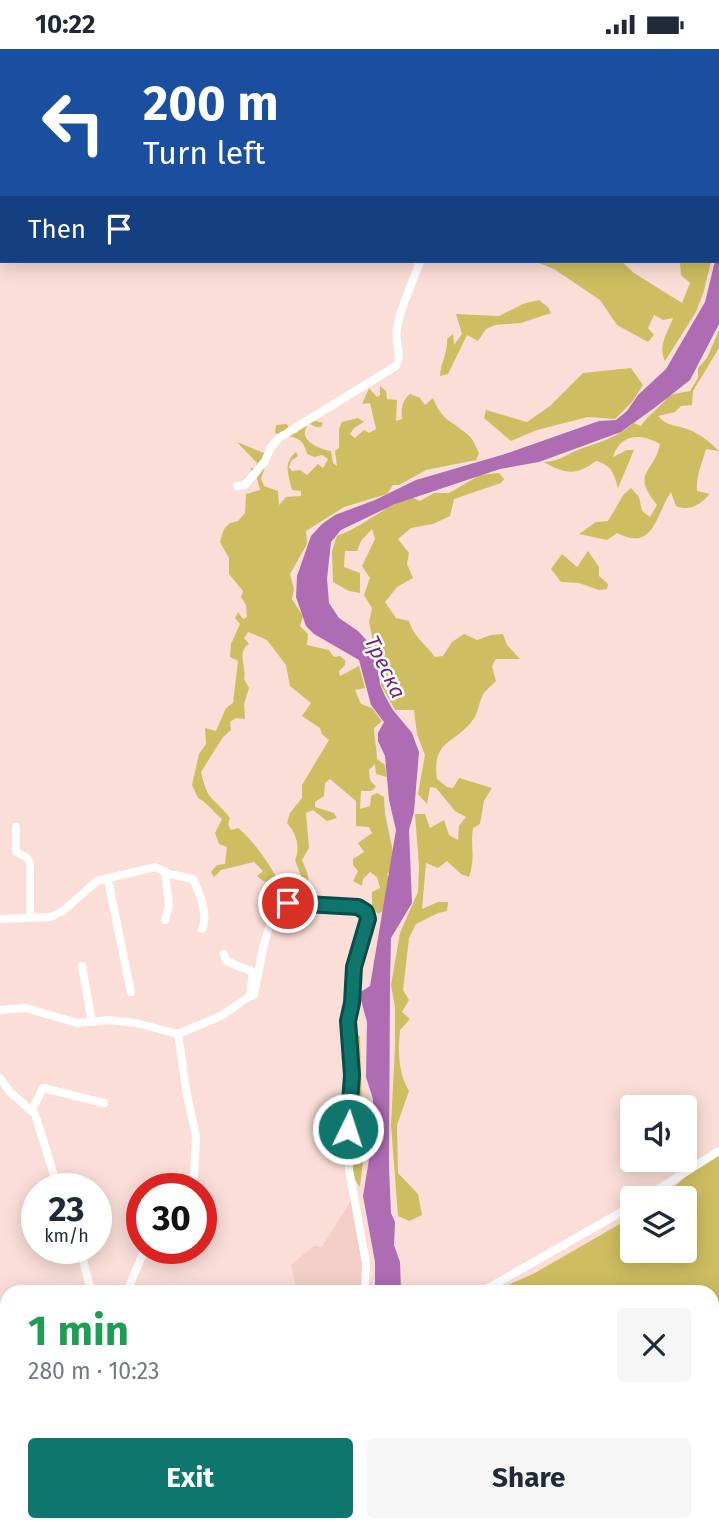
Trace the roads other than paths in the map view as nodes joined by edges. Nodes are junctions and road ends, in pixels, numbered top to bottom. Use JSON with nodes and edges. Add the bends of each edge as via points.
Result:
{"nodes":[{"id":1,"x":419,"y":263,"type":"edge"},
{"id":2,"x":237,"y":486,"type":"dead end"},
{"id":3,"x":16,"y":827,"type":"dead end"},
{"id":4,"x":165,"y":871,"type":"junction"},
{"id":5,"x":107,"y":880,"type":"junction"},
{"id":6,"x":30,"y":917,"type":"junction"},
{"id":7,"x":0,"y":919,"type":"edge"},
{"id":8,"x":165,"y":921,"type":"dead end"},
{"id":9,"x":202,"y":929,"type":"dead end"},
{"id":10,"x":224,"y":954,"type":"dead end"},
{"id":11,"x":82,"y":965,"type":"dead end"},
{"id":12,"x":131,"y":992,"type":"dead end"},
{"id":13,"x":250,"y":996,"type":"junction"},
{"id":14,"x":0,"y":1010,"type":"edge"},
{"id":15,"x":92,"y":1021,"type":"junction"},
{"id":16,"x":178,"y":1034,"type":"junction"},
{"id":17,"x":0,"y":1079,"type":"edge"},
{"id":18,"x":104,"y":1103,"type":"dead end"},
{"id":19,"x":32,"y":1110,"type":"junction"},
{"id":20,"x":719,"y":1151,"type":"edge"},
{"id":21,"x":53,"y":1173,"type":"edge"},
{"id":22,"x":194,"y":1173,"type":"edge"},
{"id":23,"x":664,"y":1186,"type":"edge"},
{"id":24,"x":620,"y":1213,"type":"edge"},
{"id":25,"x":84,"y":1264,"type":"edge"},
{"id":26,"x":139,"y":1264,"type":"edge"},
{"id":27,"x":89,"y":1285,"type":"edge"},
{"id":28,"x":130,"y":1285,"type":"edge"},
{"id":29,"x":365,"y":1285,"type":"edge"},
{"id":30,"x":494,"y":1285,"type":"edge"}],
"edges":[{"from":1,"to":2,"type":"street","via":[[397,328],[396,366],[279,438],[259,470],[245,485]]},
{"from":3,"to":6,"type":"street","via":[[16,852],[30,863]]},
{"from":4,"to":5,"type":"street","via":[[155,867]]},
{"from":4,"to":8,"type":"street","via":[[169,906]]},
{"from":4,"to":9,"type":"street","via":[[193,879],[204,914]]},
{"from":5,"to":6,"type":"street","via":[[97,881],[51,917]]},
{"from":5,"to":12,"type":"street"},
{"from":6,"to":7,"type":"street"},
{"from":10,"to":13,"type":"street","via":[[233,966],[253,972]]},
{"from":11,"to":15,"type":"street"},
{"from":13,"to":16,"type":"street","via":[[221,1016]]},
{"from":13,"to":29,"type":"street","via":[[254,995],[276,903],[358,907],[366,912],[348,1021],[352,1075],[349,1168],[366,1263]]},
{"from":14,"to":15,"type":"street","via":[[26,1008],[77,1023]]},
{"from":15,"to":16,"type":"street","via":[[136,1023]]},
{"from":16,"to":22,"type":"street","via":[[196,1136]]},
{"from":17,"to":19,"type":"street"},
{"from":18,"to":19,"type":"street","via":[[43,1088]]},
{"from":19,"to":21,"type":"street"},
{"from":20,"to":23,"type":"street"},
{"from":24,"to":30,"type":"street"},
{"from":25,"to":27,"type":"street"},
{"from":26,"to":28,"type":"street"}]}
